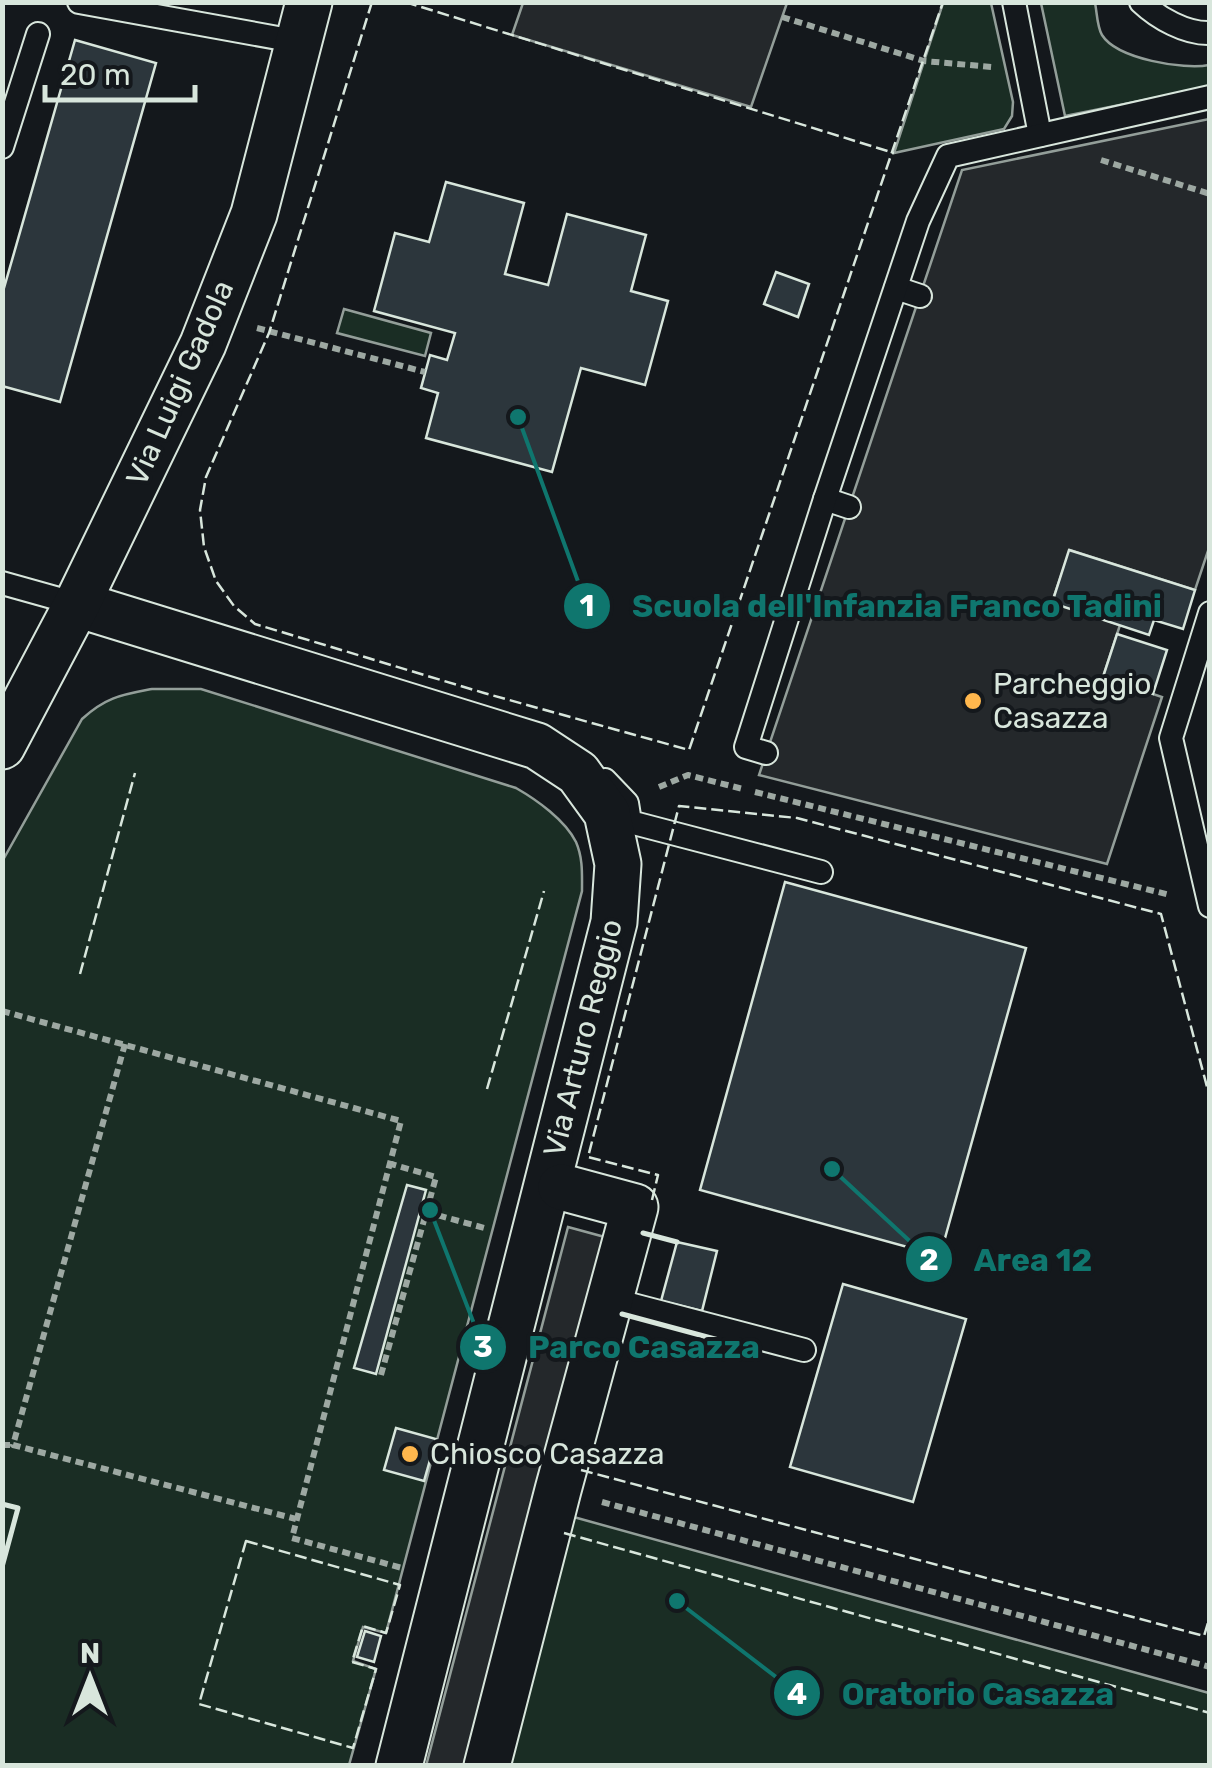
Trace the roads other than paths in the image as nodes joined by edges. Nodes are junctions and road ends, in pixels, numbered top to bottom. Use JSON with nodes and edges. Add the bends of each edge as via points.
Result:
{"nodes":[{"id":1,"x":79,"y":2,"type":"edge"},
{"id":2,"x":1014,"y":2,"type":"edge"},
{"id":3,"x":1141,"y":2,"type":"edge"},
{"id":4,"x":153,"y":9,"type":"edge"},
{"id":5,"x":305,"y":22,"type":"edge"},
{"id":6,"x":1210,"y":33,"type":"edge"},
{"id":7,"x":38,"y":34,"type":"dead end"},
{"id":8,"x":1210,"y":97,"type":"edge"},
{"id":9,"x":1040,"y":135,"type":"junction"},
{"id":10,"x":2,"y":147,"type":"edge"},
{"id":11,"x":948,"y":156,"type":"junction"},
{"id":12,"x":980,"y":166,"type":"dead end"},
{"id":13,"x":896,"y":288,"type":"junction"},
{"id":14,"x":920,"y":296,"type":"dead end"},
{"id":15,"x":850,"y":427,"type":"junction"},
{"id":16,"x":874,"y":433,"type":"dead end"},
{"id":17,"x":837,"y":503,"type":"junction"},
{"id":18,"x":2,"y":583,"type":"edge"},
{"id":19,"x":77,"y":604,"type":"junction"},
{"id":20,"x":1210,"y":613,"type":"edge"},
{"id":21,"x":783,"y":705,"type":"dead end"},
{"id":22,"x":2,"y":746,"type":"edge"},
{"id":23,"x":766,"y":754,"type":"dead end"},
{"id":24,"x":578,"y":774,"type":"junction"},
{"id":25,"x":821,"y":872,"type":"dead end"},
{"id":26,"x":1210,"y":906,"type":"edge"},
{"id":27,"x":561,"y":1188,"type":"dead end"},
{"id":28,"x":610,"y":1299,"type":"junction"},
{"id":29,"x":804,"y":1350,"type":"dead end"},
{"id":30,"x":399,"y":1766,"type":"edge"},
{"id":31,"x":486,"y":1766,"type":"edge"}],
"edges":[{"from":1,"to":4,"type":"lane"},
{"from":2,"to":9,"type":"lane"},
{"from":3,"to":6,"type":"lane","via":[[1170,23]]},
{"from":4,"to":5,"type":"lane"},
{"from":5,"to":19,"type":"street","name":"Via Luigi Gadola","via":[[254,214],[203,344]]},
{"from":7,"to":10,"type":"lane"},
{"from":8,"to":9,"type":"lane"},
{"from":9,"to":11,"type":"lane"},
{"from":11,"to":12,"type":"lane"},
{"from":11,"to":13,"type":"lane"},
{"from":13,"to":14,"type":"lane"},
{"from":13,"to":15,"type":"lane"},
{"from":15,"to":16,"type":"lane"},
{"from":15,"to":17,"type":"lane"},
{"from":17,"to":21,"type":"lane","via":[[773,702]]},
{"from":17,"to":23,"type":"lane","via":[[746,747]]},
{"from":18,"to":19,"type":"lane"},
{"from":19,"to":22,"type":"street","name":"Via Luigi Gadola","via":[[25,687]]},
{"from":19,"to":24,"type":"street","name":"Via Arturo Reggio","via":[[538,746]]},
{"from":20,"to":26,"type":"lane","via":[[1171,738]]},
{"from":24,"to":25,"type":"lane","via":[[607,781],[627,802],[630,822]]},
{"from":24,"to":30,"type":"street","name":"Via Arturo Reggio","via":[[607,813],[618,864],[614,922]]},
{"from":27,"to":28,"type":"street","via":[[636,1208]]},
{"from":28,"to":29,"type":"lane"},
{"from":28,"to":31,"type":"street"}]}
